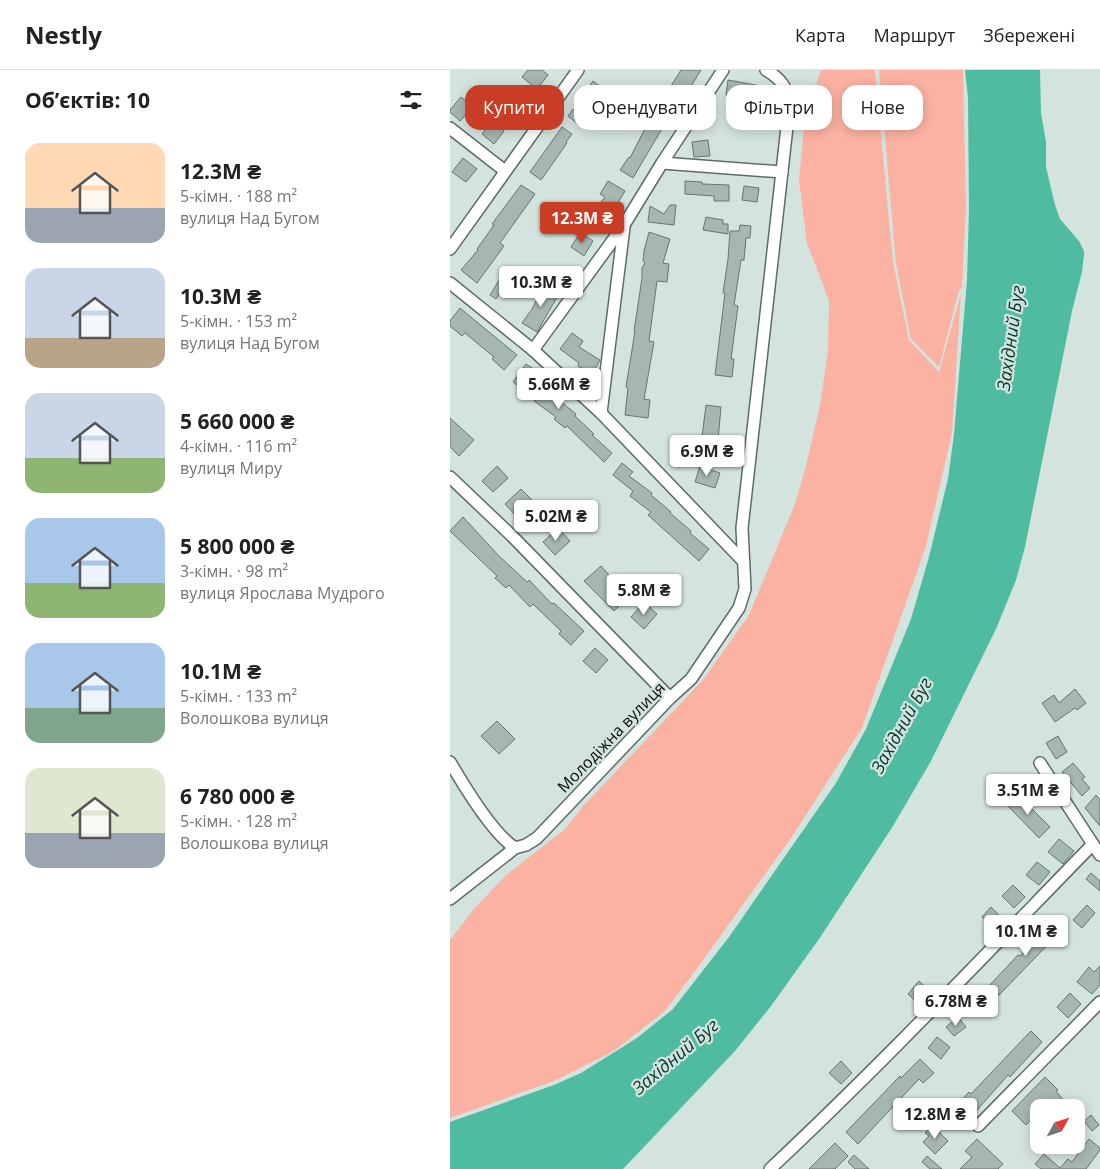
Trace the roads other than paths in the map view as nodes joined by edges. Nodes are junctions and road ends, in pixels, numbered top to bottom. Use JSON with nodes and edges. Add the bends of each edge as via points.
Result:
{"nodes":[{"id":1,"x":723,"y":70,"type":"edge"},
{"id":2,"x":574,"y":71,"type":"edge"},
{"id":3,"x":768,"y":71,"type":"edge"},
{"id":4,"x":450,"y":128,"type":"edge"},
{"id":5,"x":662,"y":163,"type":"junction"},
{"id":6,"x":505,"y":172,"type":"junction"},
{"id":7,"x":782,"y":172,"type":"junction"},
{"id":8,"x":624,"y":225,"type":"junction"},
{"id":9,"x":450,"y":250,"type":"edge"},
{"id":10,"x":450,"y":283,"type":"edge"},
{"id":11,"x":533,"y":350,"type":"junction"},
{"id":12,"x":601,"y":413,"type":"junction"},
{"id":13,"x":450,"y":477,"type":"edge"},
{"id":14,"x":743,"y":561,"type":"junction"},
{"id":15,"x":670,"y":698,"type":"junction"},
{"id":16,"x":450,"y":762,"type":"edge"},
{"id":17,"x":1040,"y":763,"type":"dead end"},
{"id":18,"x":1092,"y":845,"type":"junction"},
{"id":19,"x":515,"y":848,"type":"junction"},
{"id":20,"x":1100,"y":855,"type":"edge"},
{"id":21,"x":450,"y":899,"type":"edge"},
{"id":22,"x":1100,"y":1002,"type":"edge"},
{"id":23,"x":978,"y":1126,"type":"dead end"},
{"id":24,"x":770,"y":1169,"type":"edge"}],
"edges":[{"from":1,"to":5,"type":"street"},
{"from":2,"to":6,"type":"street"},
{"from":3,"to":7,"type":"street","name":"Молодіжна вулиця","via":[[783,83],[789,95]]},
{"from":4,"to":6,"type":"street"},
{"from":5,"to":7,"type":"street"},
{"from":5,"to":8,"type":"street"},
{"from":6,"to":9,"type":"street"},
{"from":7,"to":14,"type":"street","name":"Молодіжна вулиця","via":[[742,528]]},
{"from":8,"to":11,"type":"street"},
{"from":8,"to":12,"type":"street"},
{"from":10,"to":11,"type":"street"},
{"from":11,"to":12,"type":"street"},
{"from":12,"to":14,"type":"street"},
{"from":13,"to":15,"type":"street"},
{"from":14,"to":15,"type":"street","name":"Молодіжна вулиця","via":[[745,589],[739,608],[691,680]]},
{"from":15,"to":19,"type":"street","name":"Молодіжна вулиця","via":[[537,838]]},
{"from":16,"to":19,"type":"street","via":[[496,832]]},
{"from":17,"to":18,"type":"street"},
{"from":18,"to":20,"type":"street"},
{"from":18,"to":24,"type":"street","via":[[840,1104]]},
{"from":19,"to":21,"type":"street","name":"Молодіжна вулиця"},
{"from":22,"to":23,"type":"street"}]}
